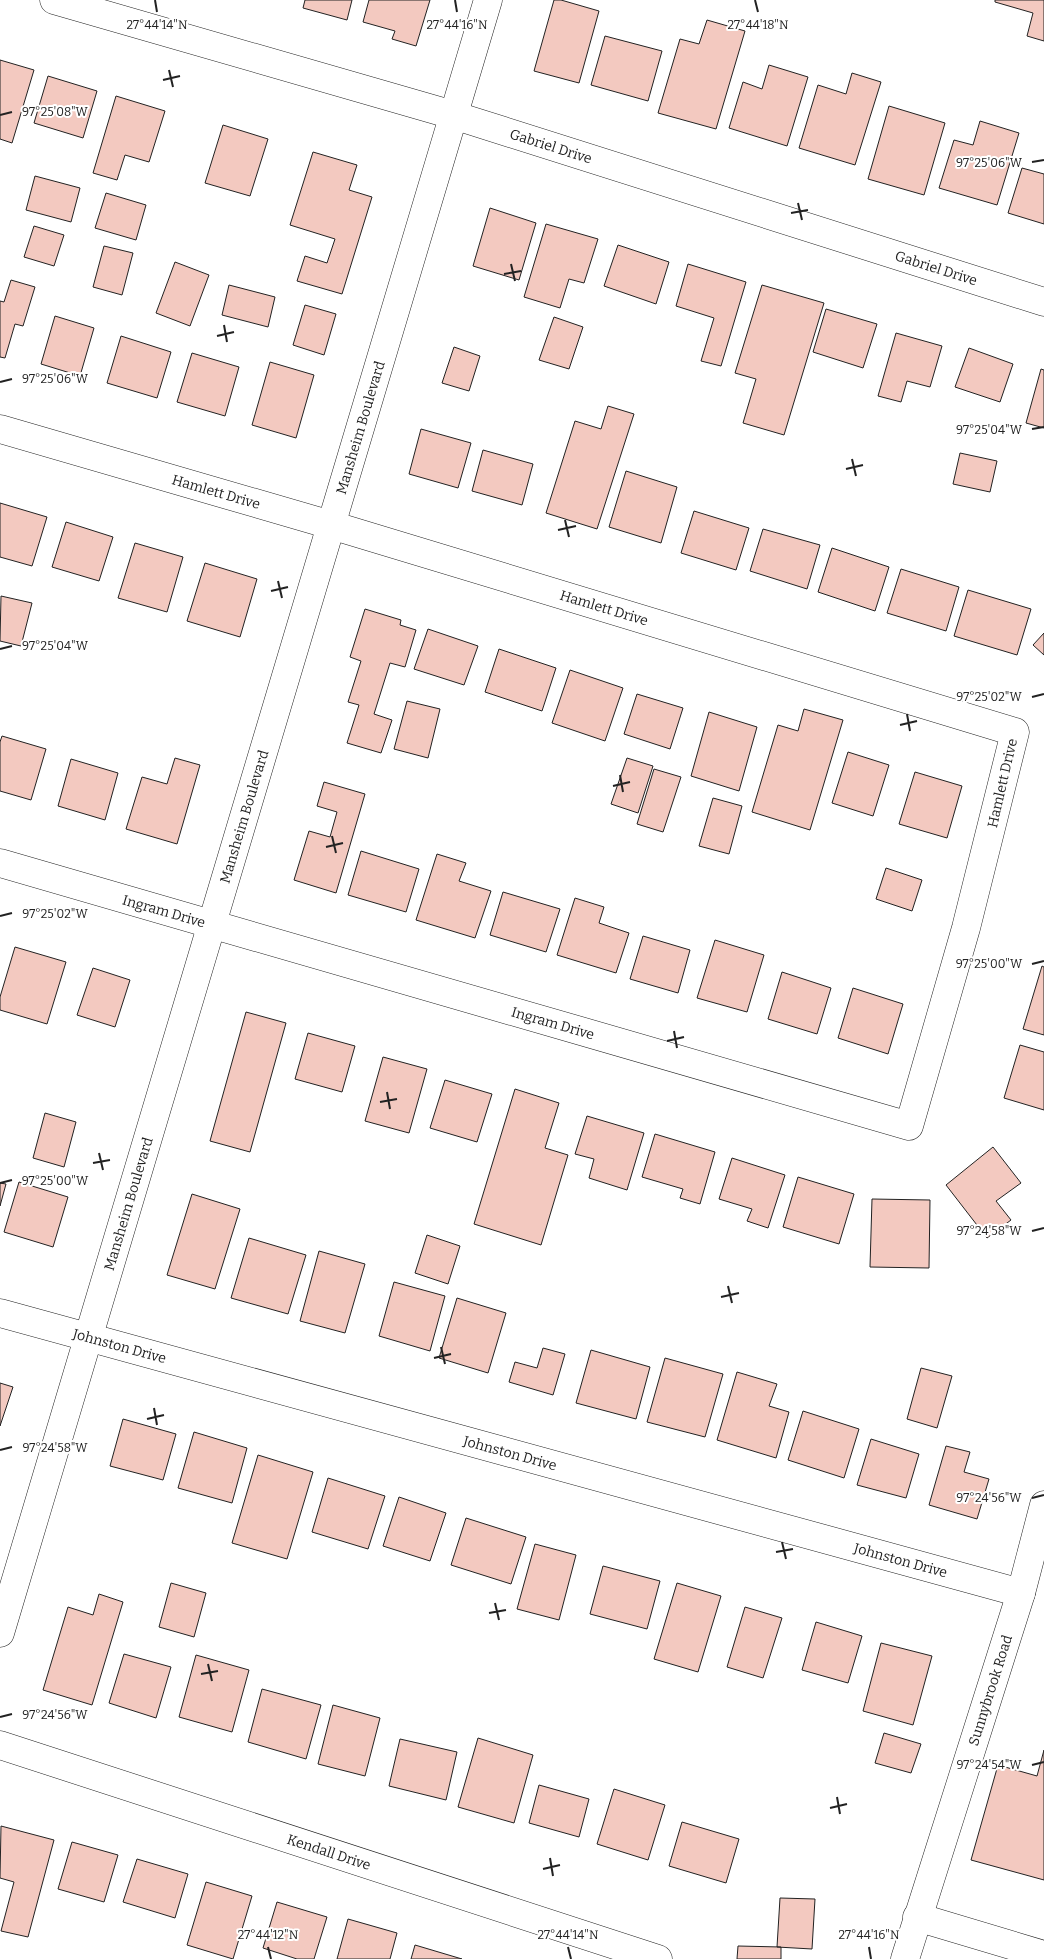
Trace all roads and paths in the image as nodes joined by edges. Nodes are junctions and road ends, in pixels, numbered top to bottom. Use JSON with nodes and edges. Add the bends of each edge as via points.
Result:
{"nodes":[{"id":1,"x":54,"y":0,"type":"edge"},
{"id":2,"x":488,"y":0,"type":"edge"},
{"id":3,"x":454,"y":115,"type":"junction"},
{"id":4,"x":1044,"y":302,"type":"edge"},
{"id":5,"x":0,"y":429,"type":"edge"},
{"id":6,"x":331,"y":525,"type":"junction"},
{"id":7,"x":0,"y":863,"type":"edge"},
{"id":8,"x":212,"y":924,"type":"junction"},
{"id":9,"x":966,"y":928,"type":"joint"},
{"id":10,"x":0,"y":1312,"type":"edge"},
{"id":11,"x":88,"y":1338,"type":"junction"},
{"id":12,"x":1044,"y":1505,"type":"edge"},
{"id":13,"x":1021,"y":1593,"type":"junction"},
{"id":14,"x":0,"y":1633,"type":"edge"},
{"id":15,"x":0,"y":1745,"type":"edge"},
{"id":16,"x":917,"y":1917,"type":"junction"},
{"id":17,"x":1044,"y":1955,"type":"edge"},
{"id":18,"x":658,"y":1959,"type":"edge"},
{"id":19,"x":905,"y":1959,"type":"edge"}],
"edges":[{"from":1,"to":3,"type":"street","name":"Gabriel Drive"},
{"from":2,"to":3,"type":"street","name":"Mansheim Boulevard"},
{"from":3,"to":4,"type":"street","name":"Gabriel Drive"},
{"from":3,"to":6,"type":"street","name":"Mansheim Boulevard"},
{"from":5,"to":6,"type":"street","name":"Hamlett Drive"},
{"from":6,"to":8,"type":"street","name":"Mansheim Boulevard"},
{"from":6,"to":9,"type":"street","name":"Hamlett Drive","via":[[1015,732]]},
{"from":7,"to":8,"type":"street","name":"Ingram Drive"},
{"from":8,"to":9,"type":"street","name":"Ingram Drive","via":[[909,1126]]},
{"from":8,"to":11,"type":"street","name":"Mansheim Boulevard"},
{"from":10,"to":11,"type":"street","name":"Johnston Drive"},
{"from":11,"to":13,"type":"street","name":"Johnston Drive"},
{"from":11,"to":14,"type":"street","name":"Mansheim Boulevard"},
{"from":12,"to":13,"type":"street","name":"Sunnybrook Road"},
{"from":13,"to":16,"type":"street","name":"Sunnybrook Road"},
{"from":15,"to":18,"type":"street","name":"Kendall Drive"},
{"from":16,"to":17,"type":"street"},
{"from":16,"to":19,"type":"street","name":"Sunnybrook Road"}]}
